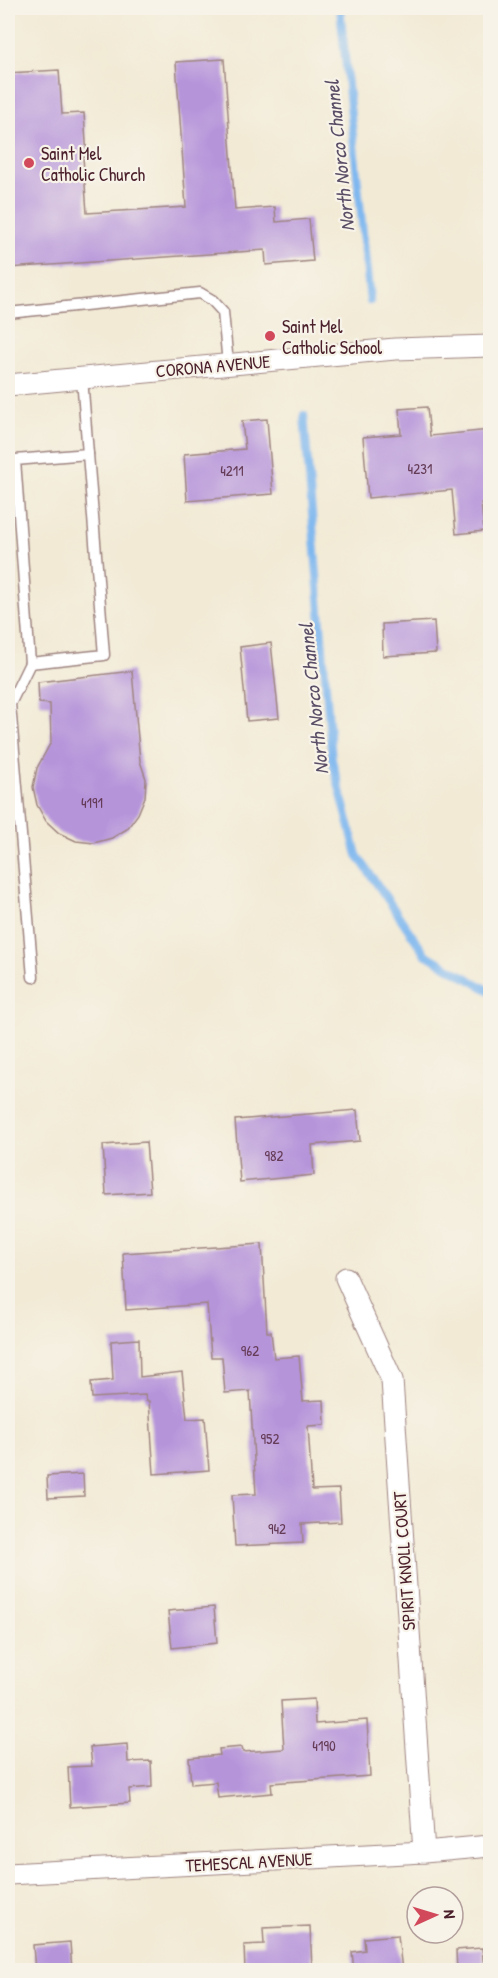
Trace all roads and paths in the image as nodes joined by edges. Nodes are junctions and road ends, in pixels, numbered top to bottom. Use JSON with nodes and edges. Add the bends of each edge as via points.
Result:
{"nodes":[{"id":1,"x":8,"y":313,"type":"edge"},
{"id":2,"x":490,"y":346,"type":"edge"},
{"id":3,"x":228,"y":364,"type":"junction"},
{"id":4,"x":82,"y":378,"type":"junction"},
{"id":5,"x":8,"y":385,"type":"edge"},
{"id":6,"x":88,"y":454,"type":"junction"},
{"id":7,"x":30,"y":663,"type":"junction"},
{"id":8,"x":33,"y":977,"type":"dead end"},
{"id":9,"x":346,"y":1278,"type":"dead end"},
{"id":10,"x":490,"y":1846,"type":"edge"},
{"id":11,"x":424,"y":1852,"type":"junction"},
{"id":12,"x":8,"y":1874,"type":"edge"}],
"edges":[{"from":1,"to":3,"type":"lane","via":[[200,293],[223,312]]},
{"from":2,"to":3,"type":"street","name":"CORONA AVENUE","via":[[395,349]]},
{"from":3,"to":4,"type":"street","name":"CORONA AVENUE"},
{"from":4,"to":5,"type":"street","name":"CORONA AVENUE"},
{"from":4,"to":6,"type":"lane"},
{"from":6,"to":7,"type":"lane","via":[[104,655]]},
{"from":6,"to":7,"type":"lane","via":[[15,460]]},
{"from":7,"to":8,"type":"lane","via":[[10,704]]},
{"from":9,"to":11,"type":"street","name":"SPIRIT KNOLL COURT","via":[[392,1380]]},
{"from":10,"to":11,"type":"street","name":"TEMESCAL AVENUE"},
{"from":11,"to":12,"type":"street","name":"TEMESCAL AVENUE"}]}
